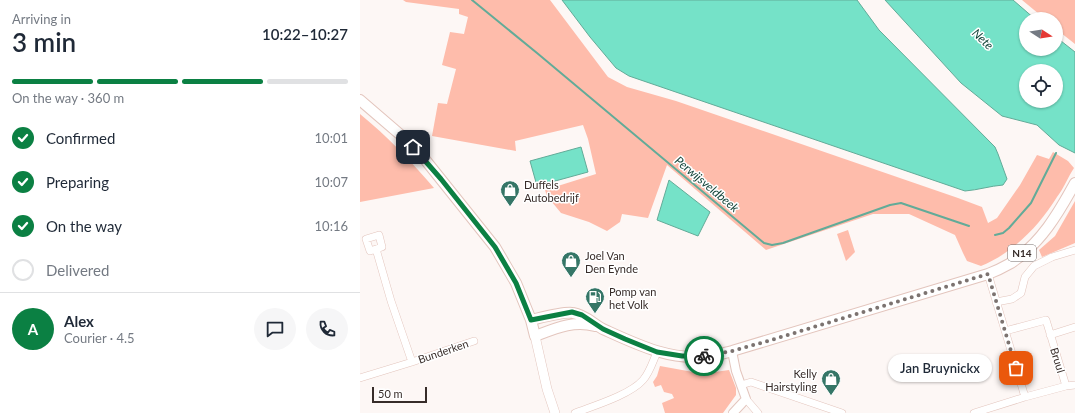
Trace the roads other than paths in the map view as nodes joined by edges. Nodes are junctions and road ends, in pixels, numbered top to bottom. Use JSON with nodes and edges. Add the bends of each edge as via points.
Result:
{"nodes":[{"id":1,"x":360,"y":100,"type":"edge"},
{"id":2,"x":1075,"y":183,"type":"edge"},
{"id":3,"x":376,"y":249,"type":"dead end"},
{"id":4,"x":1075,"y":250,"type":"edge"},
{"id":5,"x":988,"y":274,"type":"junction"},
{"id":6,"x":996,"y":302,"type":"junction"},
{"id":7,"x":531,"y":320,"type":"junction"},
{"id":8,"x":1075,"y":327,"type":"edge"},
{"id":9,"x":603,"y":329,"type":"junction"},
{"id":10,"x":1005,"y":331,"type":"junction"},
{"id":11,"x":1050,"y":335,"type":"junction"},
{"id":12,"x":535,"y":336,"type":"junction"},
{"id":13,"x":474,"y":341,"type":"dead end"},
{"id":14,"x":732,"y":351,"type":"junction"},
{"id":15,"x":657,"y":352,"type":"junction"},
{"id":16,"x":412,"y":362,"type":"junction"},
{"id":17,"x":360,"y":378,"type":"edge"},
{"id":18,"x":741,"y":385,"type":"junction"},
{"id":19,"x":1075,"y":385,"type":"edge"},
{"id":20,"x":1066,"y":386,"type":"junction"},
{"id":21,"x":1025,"y":397,"type":"junction"},
{"id":22,"x":746,"y":398,"type":"junction"},
{"id":23,"x":987,"y":411,"type":"edge"},
{"id":24,"x":555,"y":413,"type":"edge"},
{"id":25,"x":575,"y":413,"type":"edge"},
{"id":26,"x":733,"y":413,"type":"edge"},
{"id":27,"x":758,"y":413,"type":"edge"},
{"id":28,"x":842,"y":413,"type":"edge"},
{"id":29,"x":974,"y":413,"type":"edge"}],
"edges":[{"from":1,"to":7,"type":"main road","via":[[423,157],[495,247],[516,283]]},
{"from":2,"to":5,"type":"main road","number":"N14","via":[[1059,213],[1032,245],[1011,262]]},
{"from":3,"to":16,"type":"street","name":"Bunderken"},
{"from":4,"to":6,"type":"street","via":[[1034,266],[1025,277],[1021,293],[1012,299]]},
{"from":5,"to":6,"type":"street"},
{"from":5,"to":14,"type":"main road","number":"N14"},
{"from":6,"to":10,"type":"street"},
{"from":7,"to":9,"type":"main road","number":"N14","via":[[572,312],[582,315]]},
{"from":7,"to":12,"type":"main road"},
{"from":8,"to":11,"type":"street","name":"Bruul"},
{"from":9,"to":12,"type":"main road","number":"N14","via":[[578,323]]},
{"from":9,"to":15,"type":"main road","number":"N14"},
{"from":10,"to":11,"type":"street","name":"Bruul","via":[[1046,320]]},
{"from":10,"to":21,"type":"street"},
{"from":11,"to":20,"type":"street","name":"Bruul"},
{"from":12,"to":24,"type":"main road"},
{"from":13,"to":16,"type":"street","name":"Bunderken"},
{"from":14,"to":15,"type":"main road","number":"N14","via":[[708,356],[682,356]]},
{"from":14,"to":18,"type":"street"},
{"from":15,"to":25,"type":"street","via":[[642,381],[625,394]]},
{"from":16,"to":17,"type":"street","name":"Bunderken"},
{"from":18,"to":22,"type":"street"},
{"from":18,"to":28,"type":"street","via":[[751,382]]},
{"from":19,"to":20,"type":"street"},
{"from":20,"to":21,"type":"street"},
{"from":21,"to":23,"type":"street"},
{"from":22,"to":26,"type":"street"},
{"from":22,"to":27,"type":"street"},
{"from":23,"to":29,"type":"street"}]}
